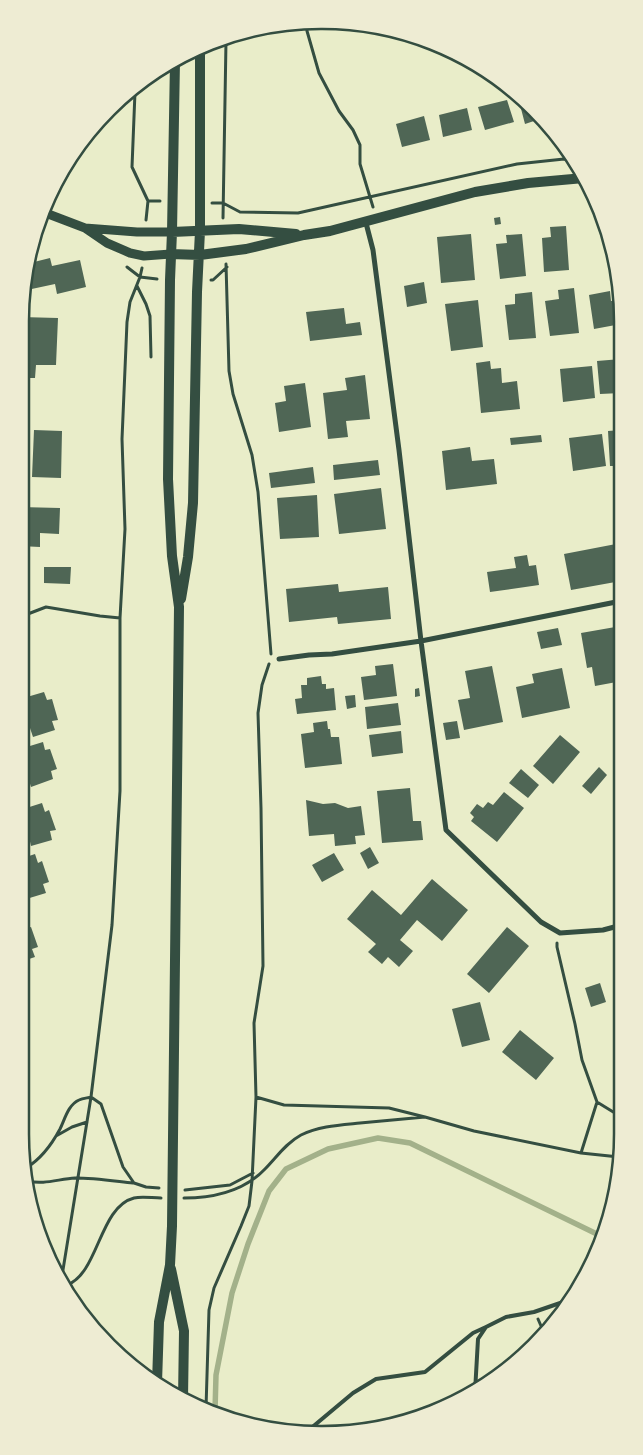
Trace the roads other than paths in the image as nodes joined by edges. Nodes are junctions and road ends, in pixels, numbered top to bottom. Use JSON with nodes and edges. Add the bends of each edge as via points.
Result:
{"nodes":[{"id":1,"x":200,"y":55,"type":"edge"},
{"id":2,"x":175,"y":68,"type":"edge"},
{"id":3,"x":577,"y":179,"type":"edge"},
{"id":4,"x":49,"y":214,"type":"edge"},
{"id":5,"x":366,"y":222,"type":"junction"},
{"id":6,"x":84,"y":228,"type":"junction"},
{"id":7,"x":200,"y":231,"type":"junction"},
{"id":8,"x":172,"y":232,"type":"junction"},
{"id":9,"x":304,"y":235,"type":"junction"},
{"id":10,"x":170,"y":254,"type":"junction"},
{"id":11,"x":200,"y":255,"type":"junction"},
{"id":12,"x":614,"y":602,"type":"edge"},
{"id":13,"x":179,"y":607,"type":"junction"},
{"id":14,"x":421,"y":641,"type":"junction"},
{"id":15,"x":279,"y":658,"type":"dead end"},
{"id":16,"x":614,"y":927,"type":"edge"},
{"id":17,"x":170,"y":1265,"type":"junction"},
{"id":18,"x":560,"y":1303,"type":"edge"},
{"id":19,"x":486,"y":1327,"type":"junction"},
{"id":20,"x":157,"y":1376,"type":"edge"},
{"id":21,"x":476,"y":1382,"type":"edge"},
{"id":22,"x":183,"y":1391,"type":"edge"},
{"id":23,"x":314,"y":1426,"type":"edge"}],
"edges":[{"from":1,"to":7,"type":"main road"},
{"from":2,"to":8,"type":"main road"},
{"from":3,"to":5,"type":"main road","via":[[475,192]]},
{"from":4,"to":6,"type":"street"},
{"from":5,"to":9,"type":"main road"},
{"from":5,"to":14,"type":"street","via":[[399,450]]},
{"from":6,"to":8,"type":"street"},
{"from":6,"to":10,"type":"street","via":[[130,253],[144,256]]},
{"from":7,"to":8,"type":"main road"},
{"from":7,"to":9,"type":"main road","via":[[239,229]]},
{"from":7,"to":11,"type":"main road"},
{"from":8,"to":10,"type":"main road"},
{"from":9,"to":11,"type":"main road"},
{"from":10,"to":11,"type":"main road"},
{"from":10,"to":13,"type":"main road","via":[[168,479],[172,556]]},
{"from":11,"to":13,"type":"main road","via":[[193,503]]},
{"from":12,"to":14,"type":"street"},
{"from":13,"to":17,"type":"main road"},
{"from":14,"to":15,"type":"street"},
{"from":14,"to":16,"type":"street","via":[[446,830],[541,922],[560,933]]},
{"from":17,"to":20,"type":"main road","via":[[159,1322]]},
{"from":17,"to":22,"type":"main road","via":[[184,1331]]},
{"from":18,"to":19,"type":"lane","via":[[506,1317]]},
{"from":19,"to":21,"type":"lane","via":[[478,1339]]},
{"from":19,"to":23,"type":"lane","via":[[473,1333],[425,1372],[376,1379],[353,1393]]}]}
